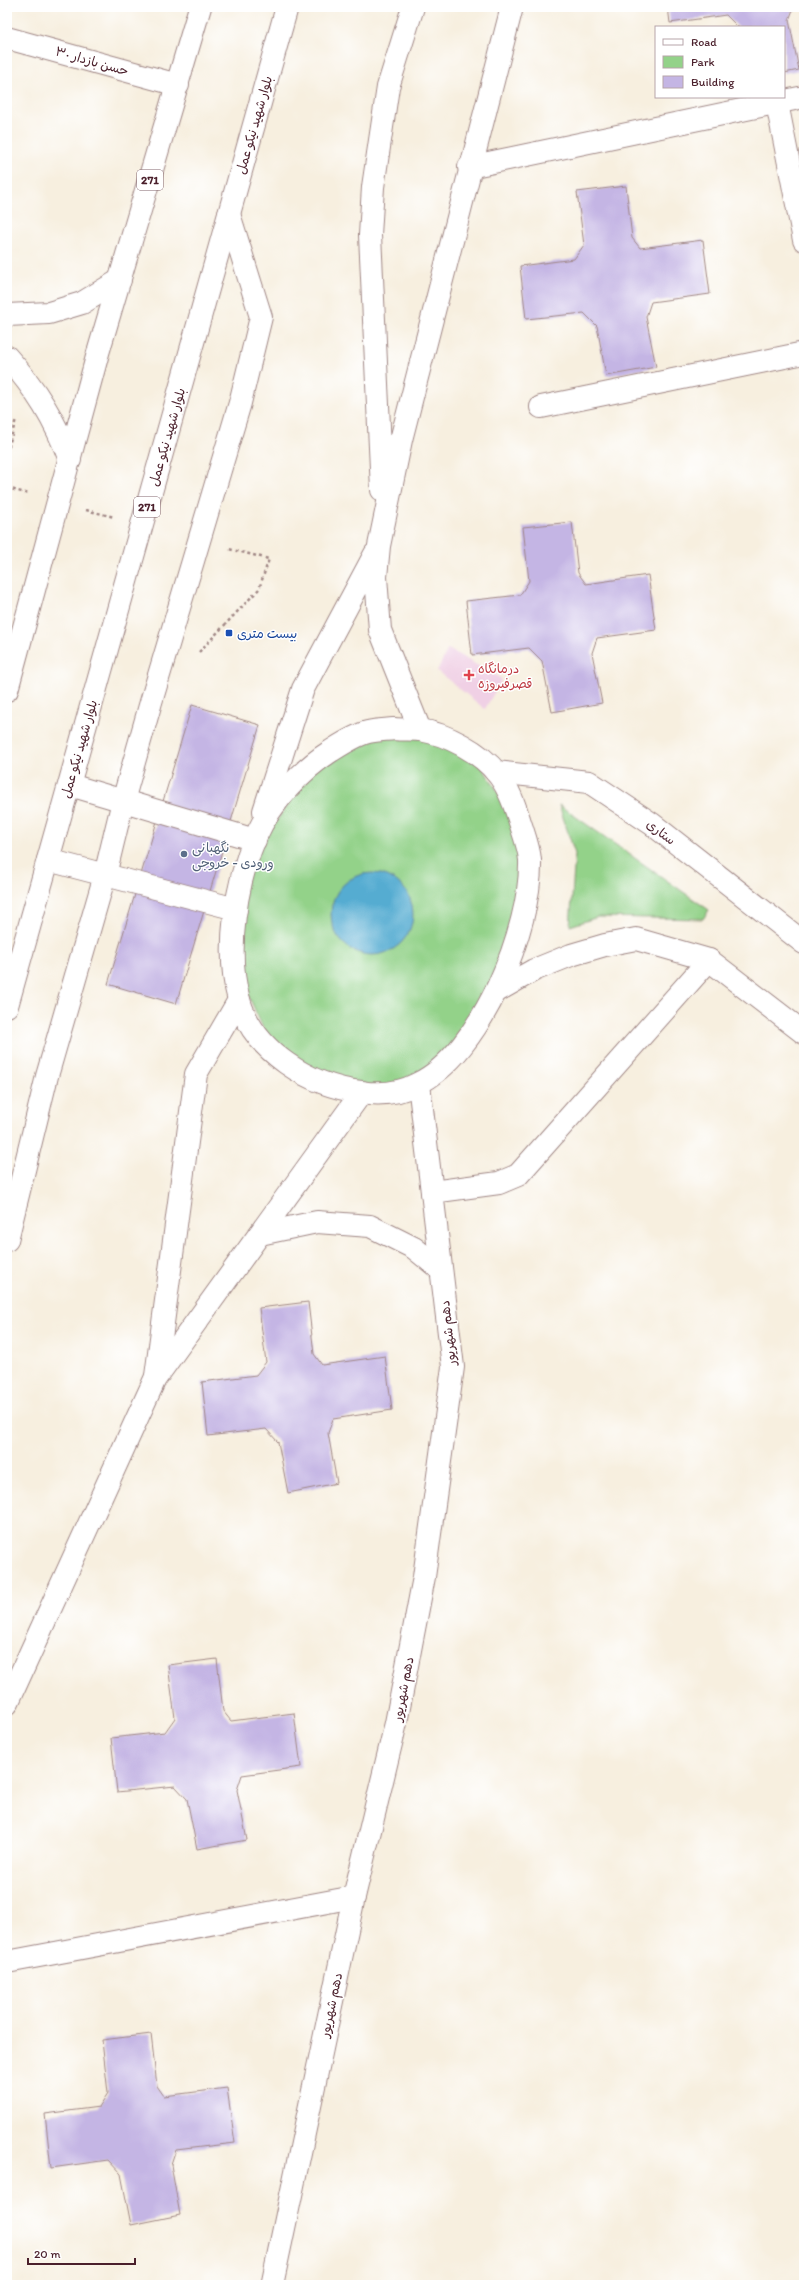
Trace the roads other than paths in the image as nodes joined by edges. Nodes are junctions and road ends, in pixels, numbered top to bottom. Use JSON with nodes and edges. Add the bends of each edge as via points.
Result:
{"nodes":[{"id":1,"x":200,"y":7,"type":"edge"},
{"id":2,"x":288,"y":7,"type":"edge"},
{"id":3,"x":413,"y":7,"type":"edge"},
{"id":4,"x":512,"y":7,"type":"edge"},
{"id":5,"x":7,"y":38,"type":"edge"},
{"id":6,"x":178,"y":85,"type":"junction"},
{"id":7,"x":804,"y":97,"type":"edge"},
{"id":8,"x":777,"y":103,"type":"junction"},
{"id":9,"x":469,"y":167,"type":"junction"},
{"id":10,"x":229,"y":214,"type":"junction"},
{"id":11,"x":804,"y":240,"type":"edge"},
{"id":12,"x":120,"y":280,"type":"junction"},
{"id":13,"x":7,"y":315,"type":"edge"},
{"id":14,"x":804,"y":352,"type":"edge"},
{"id":15,"x":7,"y":357,"type":"edge"},
{"id":16,"x":541,"y":407,"type":"dead end"},
{"id":17,"x":70,"y":460,"type":"junction"},
{"id":18,"x":384,"y":523,"type":"junction"},
{"id":19,"x":379,"y":546,"type":"junction"},
{"id":20,"x":14,"y":642,"type":"edge"},
{"id":21,"x":7,"y":690,"type":"edge"},
{"id":22,"x":420,"y":730,"type":"junction"},
{"id":23,"x":496,"y":772,"type":"junction"},
{"id":24,"x":70,"y":785,"type":"junction"},
{"id":25,"x":123,"y":801,"type":"junction"},
{"id":26,"x":256,"y":837,"type":"junction"},
{"id":27,"x":48,"y":860,"type":"junction"},
{"id":28,"x":105,"y":875,"type":"junction"},
{"id":29,"x":236,"y":908,"type":"junction"},
{"id":30,"x":804,"y":943,"type":"edge"},
{"id":31,"x":709,"y":960,"type":"junction"},
{"id":32,"x":497,"y":991,"type":"junction"},
{"id":33,"x":239,"y":1000,"type":"junction"},
{"id":34,"x":7,"y":1006,"type":"edge"},
{"id":35,"x":804,"y":1033,"type":"edge"},
{"id":36,"x":418,"y":1084,"type":"junction"},
{"id":37,"x":362,"y":1092,"type":"junction"},
{"id":38,"x":432,"y":1192,"type":"junction"},
{"id":39,"x":260,"y":1234,"type":"junction"},
{"id":40,"x":7,"y":1240,"type":"edge"},
{"id":41,"x":441,"y":1270,"type":"junction"},
{"id":42,"x":155,"y":1379,"type":"junction"},
{"id":43,"x":7,"y":1704,"type":"edge"},
{"id":44,"x":354,"y":1897,"type":"junction"},
{"id":45,"x":7,"y":1962,"type":"edge"},
{"id":46,"x":272,"y":2285,"type":"edge"}],
"edges":[{"from":1,"to":6,"type":"street","number":"271"},
{"from":2,"to":10,"type":"street","name":"بلوار شهید نیکو عمل","number":"271"},
{"from":3,"to":18,"type":"street","via":[[388,87],[372,194],[370,235]]},
{"from":4,"to":9,"type":"street"},
{"from":5,"to":6,"type":"street","name":"حسن بازدار ۳۰"},
{"from":6,"to":12,"type":"street","number":"271"},
{"from":7,"to":8,"type":"street"},
{"from":8,"to":9,"type":"street"},
{"from":8,"to":11,"type":"street"},
{"from":9,"to":18,"type":"street","via":[[401,440]]},
{"from":10,"to":24,"type":"street","name":"بلوار شهید نیکو عمل","number":"271"},
{"from":10,"to":25,"type":"street","via":[[261,317],[240,403]]},
{"from":12,"to":13,"type":"street","via":[[82,303],[49,312]]},
{"from":12,"to":17,"type":"street","number":"271"},
{"from":14,"to":16,"type":"street"},
{"from":15,"to":17,"type":"street","via":[[41,398],[53,418]]},
{"from":17,"to":20,"type":"street","number":"271"},
{"from":18,"to":19,"type":"street"},
{"from":19,"to":22,"type":"street","via":[[376,577],[380,630]]},
{"from":19,"to":26,"type":"street","via":[[303,688]]},
{"from":20,"to":21,"type":"street","number":"271"},
{"from":22,"to":23,"type":"street","via":[[448,738],[473,753]]},
{"from":22,"to":26,"type":"street","via":[[367,732],[317,760],[274,806]]},
{"from":23,"to":30,"type":"street","name":"ستاری","via":[[589,782],[652,824]]},
{"from":23,"to":32,"type":"street","via":[[512,798],[530,857],[529,885],[515,941]]},
{"from":24,"to":25,"type":"street"},
{"from":24,"to":27,"type":"street","name":"بلوار شهید نیکو عمل","number":"271"},
{"from":25,"to":26,"type":"street"},
{"from":25,"to":28,"type":"street"},
{"from":26,"to":29,"type":"street","via":[[245,868]]},
{"from":27,"to":28,"type":"street"},
{"from":27,"to":34,"type":"street","name":"بلوار شهید نیکو عمل","number":"271"},
{"from":28,"to":29,"type":"street"},
{"from":28,"to":40,"type":"street","via":[[47,1076]]},
{"from":29,"to":33,"type":"street","via":[[233,938]]},
{"from":31,"to":32,"type":"street","via":[[636,939],[572,955],[534,970]]},
{"from":31,"to":35,"type":"street"},
{"from":31,"to":38,"type":"street","via":[[518,1175],[499,1182]]},
{"from":32,"to":36,"type":"street","via":[[467,1041],[438,1070]]},
{"from":33,"to":37,"type":"street","via":[[254,1030],[274,1053],[288,1064],[306,1076],[332,1086]]},
{"from":33,"to":42,"type":"street","via":[[196,1074]]},
{"from":36,"to":37,"type":"street","via":[[395,1092]]},
{"from":36,"to":38,"type":"street","name":"دهم شهریور"},
{"from":37,"to":39,"type":"street"},
{"from":38,"to":41,"type":"street","name":"دهم شهریور"},
{"from":39,"to":41,"type":"street","via":[[317,1222],[370,1226],[414,1248]]},
{"from":39,"to":42,"type":"street"},
{"from":41,"to":44,"type":"street","name":"دهم شهریور","via":[[453,1367],[424,1577],[396,1723]]},
{"from":42,"to":43,"type":"street"},
{"from":44,"to":45,"type":"street"},
{"from":44,"to":46,"type":"street","name":"دهم شهریور"}]}
